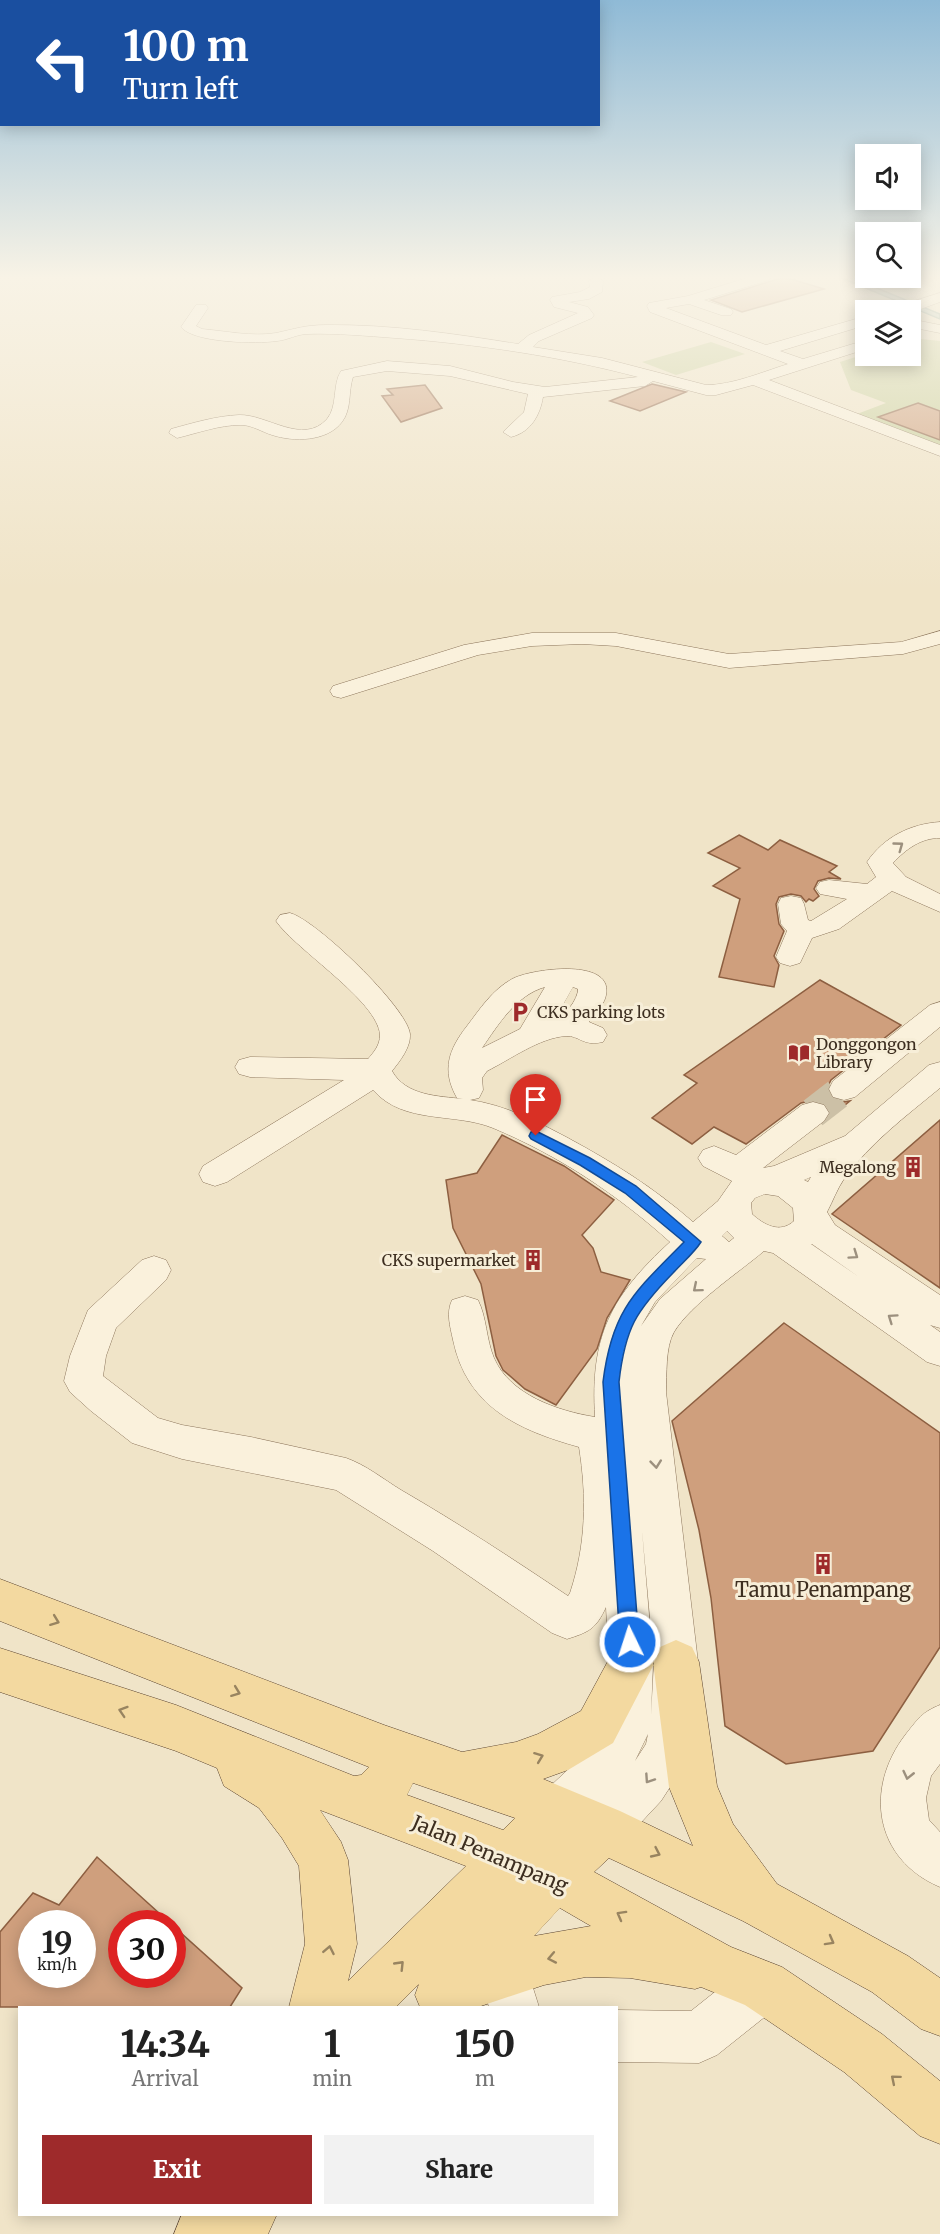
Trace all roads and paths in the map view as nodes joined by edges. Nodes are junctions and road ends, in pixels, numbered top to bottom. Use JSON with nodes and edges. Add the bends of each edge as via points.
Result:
{"nodes":[{"id":1,"x":343,"y":381,"type":"edge"},
{"id":2,"x":492,"y":381,"type":"edge"},
{"id":3,"x":646,"y":381,"type":"edge"},
{"id":4,"x":673,"y":381,"type":"edge"},
{"id":5,"x":749,"y":381,"type":"edge"},
{"id":6,"x":757,"y":381,"type":"edge"},
{"id":7,"x":536,"y":392,"type":"junction"},
{"id":8,"x":177,"y":432,"type":"dead end"},
{"id":9,"x":511,"y":432,"type":"dead end"},
{"id":10,"x":940,"y":451,"type":"edge"},
{"id":11,"x":940,"y":637,"type":"edge"},
{"id":12,"x":341,"y":691,"type":"dead end"},
{"id":13,"x":940,"y":830,"type":"edge"},
{"id":14,"x":882,"y":885,"type":"junction"},
{"id":15,"x":829,"y":888,"type":"dead end"},
{"id":16,"x":940,"y":904,"type":"edge"},
{"id":17,"x":290,"y":921,"type":"dead end"},
{"id":18,"x":790,"y":957,"type":"dead end"},
{"id":19,"x":565,"y":977,"type":"junction"},
{"id":20,"x":940,"y":1012,"type":"edge"},
{"id":21,"x":531,"y":1036,"type":"junction"},
{"id":22,"x":250,"y":1067,"type":"dead end"},
{"id":23,"x":377,"y":1071,"type":"junction"},
{"id":24,"x":940,"y":1072,"type":"edge"},
{"id":25,"x":466,"y":1077,"type":"junction"},
{"id":26,"x":843,"y":1089,"type":"tunnel mouth"},
{"id":27,"x":813,"y":1113,"type":"tunnel mouth"},
{"id":28,"x":494,"y":1116,"type":"junction"},
{"id":29,"x":855,"y":1143,"type":"junction"},
{"id":30,"x":738,"y":1170,"type":"junction"},
{"id":31,"x":215,"y":1174,"type":"dead end"},
{"id":32,"x":732,"y":1208,"type":"junction"},
{"id":33,"x":812,"y":1213,"type":"junction"},
{"id":34,"x":770,"y":1239,"type":"junction"},
{"id":35,"x":693,"y":1242,"type":"junction"},
{"id":36,"x":154,"y":1270,"type":"dead end"},
{"id":37,"x":465,"y":1310,"type":"dead end"},
{"id":38,"x":940,"y":1314,"type":"edge"},
{"id":39,"x":940,"y":1352,"type":"edge"},
{"id":40,"x":606,"y":1436,"type":"junction"},
{"id":41,"x":0,"y":1600,"type":"edge"},
{"id":42,"x":654,"y":1663,"type":"junction"},
{"id":43,"x":3,"y":1674,"type":"edge"},
{"id":44,"x":940,"y":1727,"type":"edge"},
{"id":45,"x":176,"y":1728,"type":"junction"},
{"id":46,"x":384,"y":1749,"type":"junction"},
{"id":47,"x":445,"y":1769,"type":"junction"},
{"id":48,"x":354,"y":1800,"type":"junction"},
{"id":49,"x":581,"y":1819,"type":"junction"},
{"id":50,"x":411,"y":1820,"type":"junction"},
{"id":51,"x":510,"y":1857,"type":"junction"},
{"id":52,"x":940,"y":1863,"type":"edge"},
{"id":53,"x":555,"y":1878,"type":"junction"},
{"id":54,"x":761,"y":1903,"type":"junction"},
{"id":55,"x":714,"y":1966,"type":"junction"},
{"id":56,"x":763,"y":1986,"type":"junction"},
{"id":57,"x":509,"y":1989,"type":"edge"},
{"id":58,"x":435,"y":2001,"type":"edge"},
{"id":59,"x":315,"y":2006,"type":"edge"},
{"id":60,"x":360,"y":2006,"type":"edge"},
{"id":61,"x":940,"y":2010,"type":"edge"},
{"id":62,"x":618,"y":2036,"type":"edge"},
{"id":63,"x":940,"y":2116,"type":"edge"}],
"edges":[{"from":1,"to":8,"type":"street","via":[[339,414],[332,425],[320,429],[285,433],[242,420]]},
{"from":2,"to":7,"type":"street"},
{"from":3,"to":7,"type":"street"},
{"from":4,"to":5,"type":"street","via":[[716,390]]},
{"from":6,"to":10,"type":"street"},
{"from":7,"to":9,"type":"street","via":[[532,414]]},
{"from":11,"to":12,"type":"street","via":[[903,648],[729,661],[706,660],[675,650],[614,640],[515,641],[460,653]]},
{"from":14,"to":13,"type":"street","one_way":true,"via":[[880,862],[886,855],[919,832]]},
{"from":14,"to":15,"type":"street","via":[[854,892]]},
{"from":14,"to":16,"type":"street"},
{"from":14,"to":18,"type":"street","via":[[814,930],[797,916]]},
{"from":17,"to":23,"type":"street","via":[[389,1017],[395,1032],[391,1052]]},
{"from":19,"to":21,"type":"street"},
{"from":19,"to":21,"type":"street","via":[[592,984],[582,1030]]},
{"from":19,"to":25,"type":"street","via":[[536,978],[513,989],[469,1042],[462,1060]]},
{"from":20,"to":26,"type":"street"},
{"from":21,"to":25,"type":"street","via":[[476,1064]]},
{"from":22,"to":23,"type":"street"},
{"from":23,"to":28,"type":"street","via":[[381,1082],[408,1101]]},
{"from":23,"to":31,"type":"street"},
{"from":24,"to":29,"type":"street"},
{"from":25,"to":28,"type":"street","via":[[468,1092]]},
{"from":27,"to":30,"type":"street"},
{"from":28,"to":35,"type":"street","via":[[585,1161],[630,1190]]},
{"from":29,"to":30,"type":"street","via":[[785,1175]]},
{"from":29,"to":33,"type":"street","via":[[816,1193]]},
{"from":30,"to":32,"type":"street","via":[[741,1190]]},
{"from":30,"to":33,"type":"street","via":[[795,1190]]},
{"from":32,"to":34,"type":"street","via":[[740,1225]]},
{"from":32,"to":35,"type":"street"},
{"from":33,"to":34,"type":"street","via":[[810,1225],[803,1233]]},
{"from":33,"to":38,"type":"street","one_way":true,"via":[[823,1234]]},
{"from":34,"to":35,"type":"street","via":[[706,1246]]},
{"from":39,"to":34,"type":"street","one_way":true},
{"from":34,"to":42,"type":"street","one_way":true,"via":[[670,1311],[656,1330],[648,1392]]},
{"from":35,"to":40,"type":"street","via":[[640,1297],[625,1321],[615,1352]]},
{"from":36,"to":40,"type":"street","via":[[101,1320],[83,1381],[104,1400],[146,1431],[182,1442],[346,1475],[567,1619],[585,1608],[592,1588],[606,1521]]},
{"from":37,"to":40,"type":"street","via":[[480,1370],[493,1386],[530,1414]]},
{"from":40,"to":42,"type":"street"},
{"from":41,"to":46,"type":"main road","one_way":true},
{"from":47,"to":42,"type":"main road","one_way":true,"via":[[516,1766],[551,1753],[597,1727]]},
{"from":42,"to":49,"type":"street","via":[[628,1729]]},
{"from":42,"to":54,"type":"main road","via":[[693,1787],[716,1841]]},
{"from":45,"to":43,"type":"main road","name":"Jalan Penampang","one_way":true},
{"from":44,"to":52,"type":"street","one_way":true,"via":[[910,1766],[903,1798],[907,1828]]},
{"from":45,"to":48,"type":"main road","name":"Jalan Penampang"},
{"from":59,"to":45,"type":"main road","one_way":true,"via":[[331,1944],[323,1860],[276,1791]]},
{"from":46,"to":47,"type":"main road"},
{"from":46,"to":48,"type":"main road","via":[[394,1772],[369,1799]]},
{"from":47,"to":49,"type":"main road"},
{"from":47,"to":50,"type":"main road","via":[[417,1769],[404,1781],[397,1792],[400,1809]]},
{"from":48,"to":50,"type":"main road","name":"Jalan Penampang"},
{"from":49,"to":51,"type":"main road"},
{"from":49,"to":53,"type":"main road"},
{"from":49,"to":54,"type":"main road","one_way":true},
{"from":50,"to":51,"type":"main road","name":"Jalan Penampang"},
{"from":51,"to":53,"type":"main road","name":"Jalan Penampang"},
{"from":60,"to":51,"type":"main road","one_way":true},
{"from":55,"to":53,"type":"main road","name":"Jalan Penampang","one_way":true},
{"from":53,"to":58,"type":"main road"},
{"from":54,"to":61,"type":"main road","one_way":true,"via":[[890,1974]]},
{"from":55,"to":56,"type":"main road","name":"Jalan Penampang"},
{"from":55,"to":57,"type":"main road","one_way":true,"via":[[608,1950],[522,1963]]},
{"from":56,"to":62,"type":"street","via":[[699,2037]]},
{"from":63,"to":56,"type":"main road","name":"Jalan Penampang","one_way":true,"via":[[863,2053]]},
{"from":57,"to":58,"type":"main road"}]}
